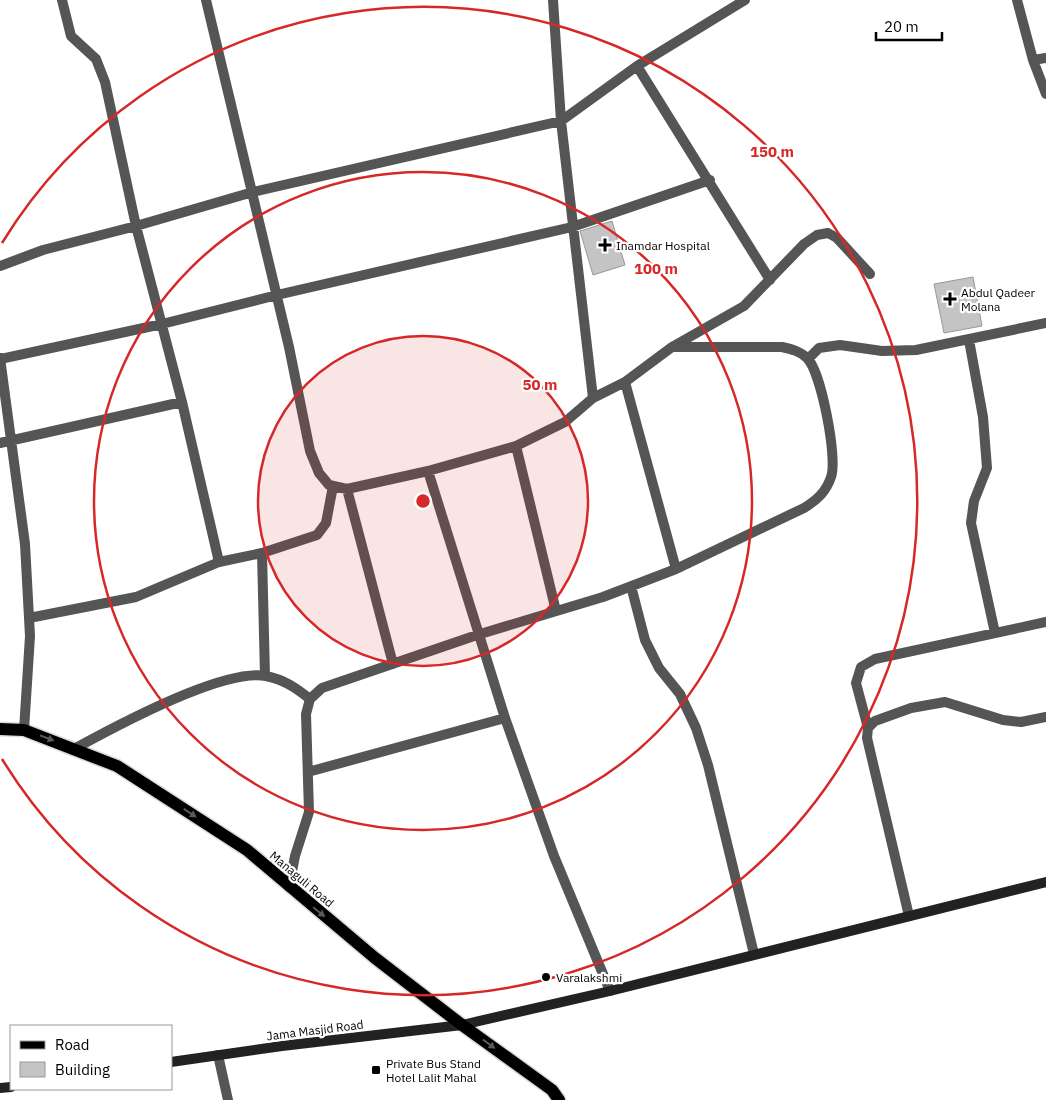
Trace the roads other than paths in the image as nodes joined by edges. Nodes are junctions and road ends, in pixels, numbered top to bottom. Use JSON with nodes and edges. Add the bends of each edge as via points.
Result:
{"nodes":[{"id":1,"x":62,"y":0,"type":"edge"},
{"id":2,"x":206,"y":0,"type":"edge"},
{"id":3,"x":553,"y":0,"type":"edge"},
{"id":4,"x":745,"y":0,"type":"edge"},
{"id":5,"x":1017,"y":0,"type":"edge"},
{"id":6,"x":1046,"y":58,"type":"edge"},
{"id":7,"x":1034,"y":60,"type":"junction"},
{"id":8,"x":637,"y":66,"type":"junction"},
{"id":9,"x":1046,"y":94,"type":"edge"},
{"id":10,"x":561,"y":121,"type":"junction"},
{"id":11,"x":710,"y":180,"type":"junction"},
{"id":12,"x":253,"y":192,"type":"junction"},
{"id":13,"x":136,"y":226,"type":"junction"},
{"id":14,"x":572,"y":227,"type":"junction"},
{"id":15,"x":0,"y":266,"type":"edge"},
{"id":16,"x":870,"y":274,"type":"dead end"},
{"id":17,"x":770,"y":280,"type":"junction"},
{"id":18,"x":277,"y":295,"type":"junction"},
{"id":19,"x":1046,"y":323,"type":"edge"},
{"id":20,"x":162,"y":324,"type":"junction"},
{"id":21,"x":969,"y":340,"type":"junction"},
{"id":22,"x":672,"y":347,"type":"junction"},
{"id":23,"x":0,"y":358,"type":"edge"},
{"id":24,"x":808,"y":358,"type":"junction"},
{"id":25,"x":625,"y":382,"type":"junction"},
{"id":26,"x":593,"y":398,"type":"junction"},
{"id":27,"x":182,"y":402,"type":"junction"},
{"id":28,"x":11,"y":442,"type":"junction"},
{"id":29,"x":0,"y":444,"type":"edge"},
{"id":30,"x":516,"y":446,"type":"junction"},
{"id":31,"x":428,"y":471,"type":"junction"},
{"id":32,"x":333,"y":486,"type":"junction"},
{"id":33,"x":347,"y":489,"type":"junction"},
{"id":34,"x":262,"y":553,"type":"junction"},
{"id":35,"x":219,"y":562,"type":"junction"},
{"id":36,"x":676,"y":569,"type":"junction"},
{"id":37,"x":631,"y":586,"type":"junction"},
{"id":38,"x":556,"y":611,"type":"junction"},
{"id":39,"x":29,"y":618,"type":"junction"},
{"id":40,"x":1046,"y":622,"type":"edge"},
{"id":41,"x":995,"y":633,"type":"junction"},
{"id":42,"x":478,"y":635,"type":"junction"},
{"id":43,"x":393,"y":664,"type":"junction"},
{"id":44,"x":265,"y":676,"type":"junction"},
{"id":45,"x":310,"y":699,"type":"junction"},
{"id":46,"x":505,"y":718,"type":"junction"},
{"id":47,"x":1046,"y":718,"type":"edge"},
{"id":48,"x":868,"y":728,"type":"junction"},
{"id":49,"x":0,"y":729,"type":"edge"},
{"id":50,"x":24,"y":730,"type":"junction"},
{"id":51,"x":74,"y":749,"type":"junction"},
{"id":52,"x":308,"y":772,"type":"junction"},
{"id":53,"x":1046,"y":882,"type":"edge"},
{"id":54,"x":289,"y":887,"type":"junction"},
{"id":55,"x":909,"y":916,"type":"junction"},
{"id":56,"x":754,"y":954,"type":"junction"},
{"id":57,"x":610,"y":991,"type":"junction"},
{"id":58,"x":462,"y":1025,"type":"junction"},
{"id":59,"x":218,"y":1055,"type":"junction"},
{"id":60,"x":172,"y":1062,"type":"edge"},
{"id":61,"x":228,"y":1100,"type":"edge"},
{"id":62,"x":559,"y":1100,"type":"edge"}],
"edges":[{"from":1,"to":13,"type":"street","via":[[71,36],[96,59],[105,82]]},
{"from":2,"to":12,"type":"street"},
{"from":3,"to":10,"type":"street"},
{"from":4,"to":8,"type":"street"},
{"from":5,"to":7,"type":"street"},
{"from":6,"to":7,"type":"street"},
{"from":7,"to":9,"type":"street"},
{"from":8,"to":10,"type":"street"},
{"from":8,"to":11,"type":"street"},
{"from":10,"to":12,"type":"street"},
{"from":10,"to":14,"type":"street"},
{"from":11,"to":14,"type":"street"},
{"from":11,"to":17,"type":"street"},
{"from":12,"to":13,"type":"street"},
{"from":12,"to":18,"type":"street"},
{"from":13,"to":15,"type":"street","via":[[42,250]]},
{"from":13,"to":20,"type":"street"},
{"from":14,"to":18,"type":"street"},
{"from":14,"to":26,"type":"street"},
{"from":16,"to":17,"type":"street","via":[[837,238],[828,233],[817,235],[804,244]]},
{"from":17,"to":22,"type":"street","via":[[744,306]]},
{"from":18,"to":20,"type":"street"},
{"from":18,"to":32,"type":"street","via":[[310,452],[319,473]]},
{"from":19,"to":21,"type":"street"},
{"from":20,"to":23,"type":"street"},
{"from":20,"to":27,"type":"street"},
{"from":21,"to":24,"type":"street","via":[[916,350],[882,352],[840,345],[819,348]]},
{"from":21,"to":41,"type":"street","via":[[983,417],[987,468],[974,501],[972,523]]},
{"from":22,"to":24,"type":"street","via":[[782,347]]},
{"from":22,"to":25,"type":"street"},
{"from":23,"to":28,"type":"street"},
{"from":24,"to":36,"type":"street","via":[[817,376],[833,455],[832,476],[821,497]]},
{"from":25,"to":26,"type":"street"},
{"from":25,"to":36,"type":"street"},
{"from":26,"to":30,"type":"street","via":[[565,422]]},
{"from":27,"to":28,"type":"street"},
{"from":27,"to":35,"type":"street"},
{"from":28,"to":29,"type":"street"},
{"from":28,"to":39,"type":"street","via":[[25,544]]},
{"from":30,"to":31,"type":"street"},
{"from":30,"to":38,"type":"street"},
{"from":31,"to":33,"type":"street"},
{"from":31,"to":42,"type":"street"},
{"from":32,"to":33,"type":"street"},
{"from":32,"to":34,"type":"street","via":[[326,523],[317,535]]},
{"from":33,"to":43,"type":"street"},
{"from":34,"to":35,"type":"street"},
{"from":34,"to":44,"type":"street"},
{"from":35,"to":39,"type":"street","via":[[136,597]]},
{"from":36,"to":37,"type":"street"},
{"from":37,"to":38,"type":"street"},
{"from":37,"to":56,"type":"street","via":[[645,640],[659,668],[680,694],[696,728]]},
{"from":38,"to":42,"type":"street"},
{"from":39,"to":50,"type":"street"},
{"from":40,"to":41,"type":"street"},
{"from":41,"to":48,"type":"street","via":[[876,659],[861,667],[856,684]]},
{"from":42,"to":43,"type":"street"},
{"from":42,"to":46,"type":"street"},
{"from":43,"to":45,"type":"street","via":[[322,688]]},
{"from":44,"to":45,"type":"street","via":[[292,684]]},
{"from":44,"to":51,"type":"street","via":[[242,677],[184,695],[120,723]]},
{"from":45,"to":52,"type":"street","via":[[306,714]]},
{"from":46,"to":52,"type":"street"},
{"from":46,"to":57,"type":"street","via":[[554,856]]},
{"from":47,"to":48,"type":"street","via":[[1022,722],[1002,720],[945,702],[911,708],[875,721]]},
{"from":48,"to":55,"type":"street","via":[[867,738]]},
{"from":49,"to":50,"type":"main road","name":"Managuli Road"},
{"from":50,"to":51,"type":"main road","name":"Managuli Road","one_way":true},
{"from":51,"to":54,"type":"main road","name":"Managuli Road","one_way":true,"via":[[117,766],[247,850]]},
{"from":52,"to":54,"type":"street","via":[[309,812],[294,856]]},
{"from":53,"to":55,"type":"street","name":"Jama Masjid Road"},
{"from":54,"to":58,"type":"main road","name":"Managuli Road","one_way":true},
{"from":55,"to":56,"type":"street","name":"Jama Masjid Road"},
{"from":56,"to":57,"type":"street","name":"Jama Masjid Road"},
{"from":57,"to":58,"type":"street","name":"Jama Masjid Road"},
{"from":58,"to":59,"type":"street","name":"Jama Masjid Road"},
{"from":58,"to":62,"type":"main road","name":"Managuli Road","one_way":true,"via":[[552,1090]]},
{"from":59,"to":60,"type":"street","name":"Jama Masjid Road"},
{"from":59,"to":61,"type":"street"}]}
